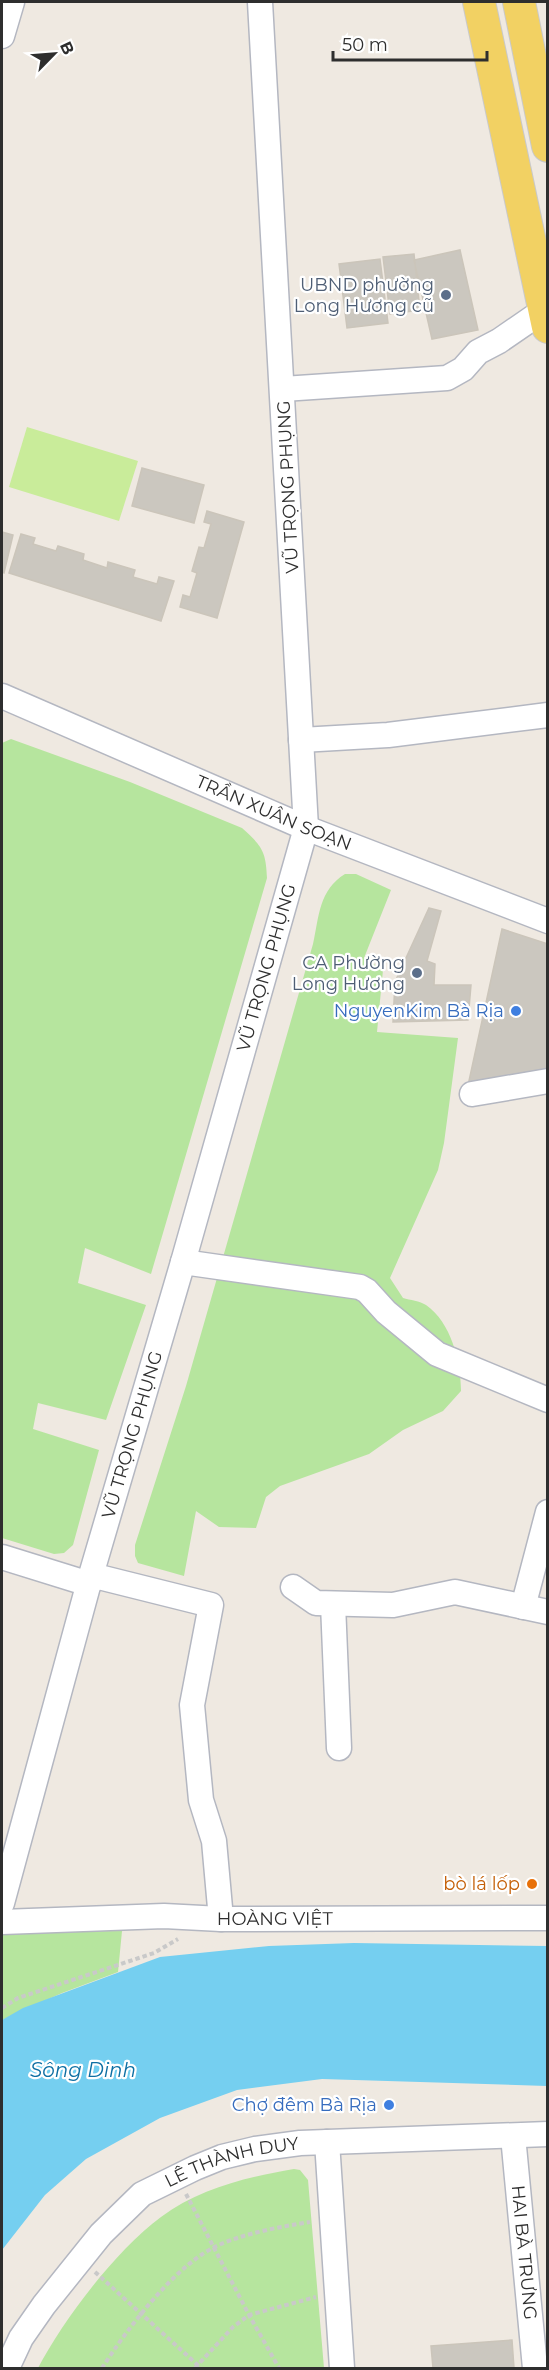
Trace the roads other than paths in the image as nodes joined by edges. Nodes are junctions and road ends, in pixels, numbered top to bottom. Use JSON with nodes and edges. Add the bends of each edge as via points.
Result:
{"nodes":[{"id":1,"x":12,"y":2,"type":"edge"},
{"id":2,"x":260,"y":2,"type":"edge"},
{"id":3,"x":482,"y":2,"type":"edge"},
{"id":4,"x":519,"y":2,"type":"edge"},
{"id":5,"x":2,"y":36,"type":"edge"},
{"id":6,"x":548,"y":146,"type":"edge"},
{"id":7,"x":546,"y":319,"type":"edge"},
{"id":8,"x":283,"y":389,"type":"junction"},
{"id":9,"x":2,"y":696,"type":"edge"},
{"id":10,"x":548,"y":715,"type":"edge"},
{"id":11,"x":301,"y":740,"type":"junction"},
{"id":12,"x":306,"y":828,"type":"junction"},
{"id":13,"x":548,"y":921,"type":"edge"},
{"id":14,"x":548,"y":1081,"type":"edge"},
{"id":15,"x":472,"y":1094,"type":"dead end"},
{"id":16,"x":183,"y":1262,"type":"junction"},
{"id":17,"x":548,"y":1400,"type":"edge"},
{"id":18,"x":548,"y":1512,"type":"edge"},
{"id":19,"x":2,"y":1557,"type":"edge"},
{"id":20,"x":90,"y":1579,"type":"junction"},
{"id":21,"x":292,"y":1587,"type":"dead end"},
{"id":22,"x":333,"y":1604,"type":"junction"},
{"id":23,"x":523,"y":1607,"type":"junction"},
{"id":24,"x":548,"y":1612,"type":"edge"},
{"id":25,"x":339,"y":1748,"type":"dead end"},
{"id":26,"x":2,"y":1903,"type":"edge"},
{"id":27,"x":548,"y":1918,"type":"edge"},
{"id":28,"x":221,"y":1919,"type":"junction"},
{"id":29,"x":2,"y":1922,"type":"edge"},
{"id":30,"x":548,"y":2134,"type":"edge"},
{"id":31,"x":513,"y":2136,"type":"junction"},
{"id":32,"x":327,"y":2142,"type":"junction"},
{"id":33,"x":7,"y":2368,"type":"edge"},
{"id":34,"x":342,"y":2368,"type":"edge"},
{"id":35,"x":535,"y":2368,"type":"edge"}],
"edges":[{"from":1,"to":5,"type":"street"},
{"from":2,"to":8,"type":"street","name":"VŨ TRỌNG PHỤNG"},
{"from":3,"to":7,"type":"main road"},
{"from":4,"to":6,"type":"main road"},
{"from":7,"to":8,"type":"street","via":[[478,352],[463,369],[447,378]]},
{"from":8,"to":11,"type":"street","name":"VŨ TRỌNG PHỤNG"},
{"from":9,"to":12,"type":"street","name":"TRẦN XUÂN SOẠN"},
{"from":10,"to":11,"type":"street","via":[[388,735]]},
{"from":11,"to":12,"type":"street","name":"VŨ TRỌNG PHỤNG"},
{"from":12,"to":13,"type":"street","name":"TRẦN XUÂN SOẠN"},
{"from":12,"to":16,"type":"street","name":"VŨ TRỌNG PHỤNG"},
{"from":14,"to":15,"type":"street"},
{"from":16,"to":17,"type":"street","via":[[360,1287],[437,1354]]},
{"from":16,"to":20,"type":"street","name":"VŨ TRỌNG PHỤNG"},
{"from":18,"to":23,"type":"street"},
{"from":19,"to":20,"type":"street"},
{"from":20,"to":26,"type":"street","name":"VŨ TRỌNG PHỤNG"},
{"from":20,"to":28,"type":"street","via":[[211,1605],[192,1705],[201,1800],[214,1842]]},
{"from":21,"to":22,"type":"street","via":[[316,1603]]},
{"from":22,"to":23,"type":"street","via":[[393,1605],[455,1592]]},
{"from":22,"to":25,"type":"street"},
{"from":23,"to":24,"type":"street"},
{"from":27,"to":28,"type":"street","name":"HOÀNG VIỆT"},
{"from":28,"to":29,"type":"street","name":"HOÀNG VIỆT","via":[[164,1916]]},
{"from":30,"to":31,"type":"street","name":"LÊ THÀNH DUY"},
{"from":31,"to":32,"type":"street","name":"LÊ THÀNH DUY"},
{"from":31,"to":35,"type":"street","name":"HAI BÀ TRƯNG"},
{"from":32,"to":33,"type":"street","name":"LÊ THÀNH DUY","via":[[255,2149],[222,2157],[142,2194],[80,2258],[21,2338]]},
{"from":32,"to":34,"type":"street"}]}
